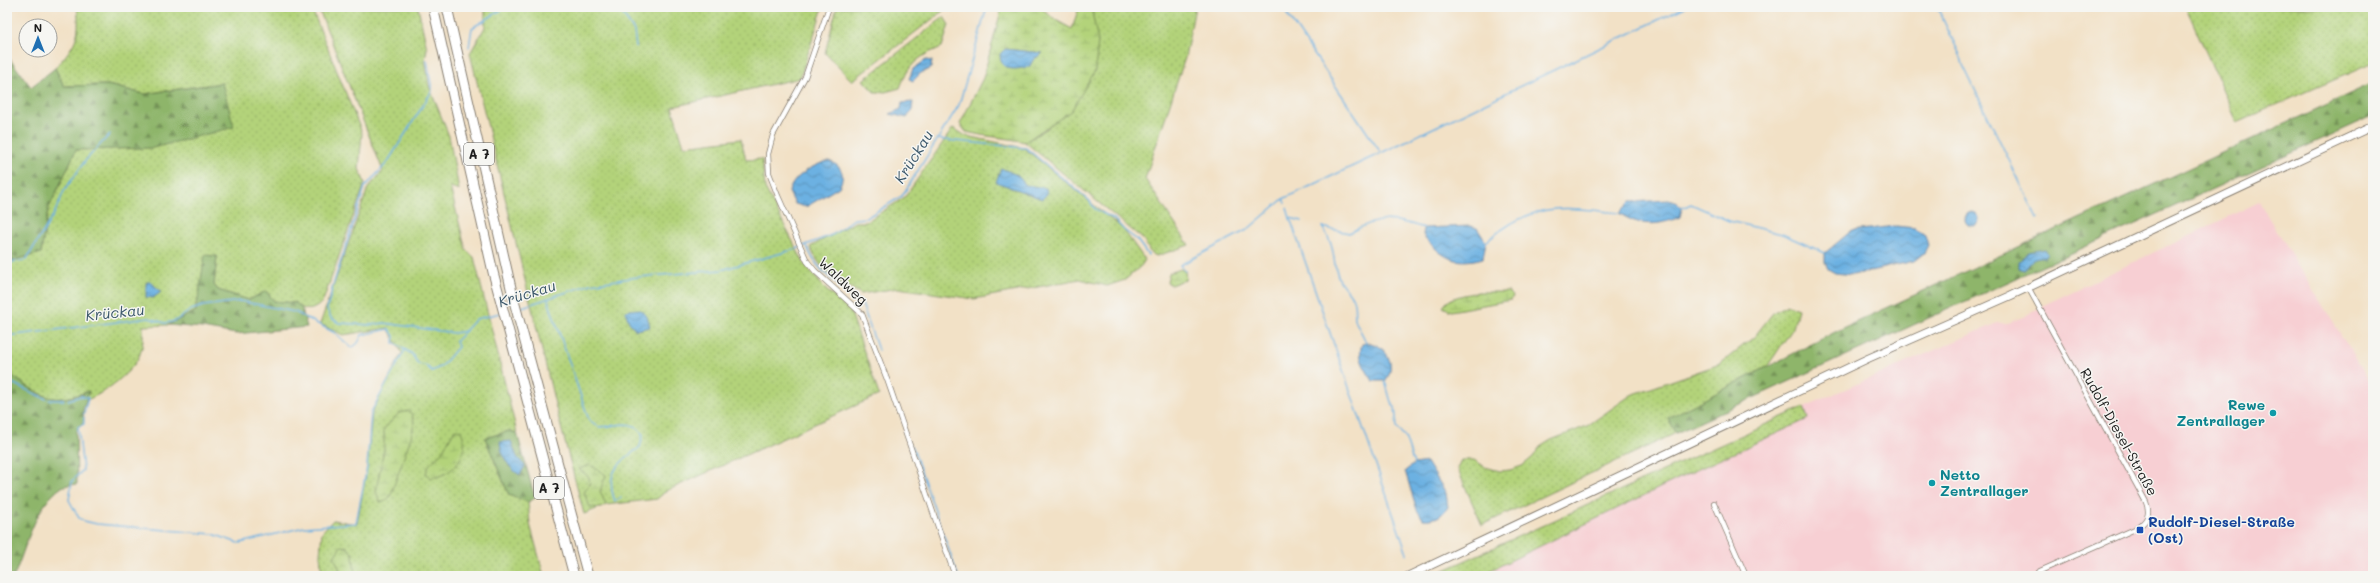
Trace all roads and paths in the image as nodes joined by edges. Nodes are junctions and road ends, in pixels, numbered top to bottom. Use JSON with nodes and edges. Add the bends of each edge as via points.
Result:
{"nodes":[{"id":1,"x":433,"y":7,"type":"edge"},
{"id":2,"x":447,"y":7,"type":"edge"},
{"id":3,"x":829,"y":7,"type":"edge"},
{"id":4,"x":2373,"y":126,"type":"edge"},
{"id":5,"x":2028,"y":287,"type":"junction"},
{"id":6,"x":1714,"y":503,"type":"dead end"},
{"id":7,"x":574,"y":576,"type":"edge"},
{"id":8,"x":588,"y":576,"type":"edge"},
{"id":9,"x":955,"y":576,"type":"edge"},
{"id":10,"x":1408,"y":576,"type":"edge"},
{"id":11,"x":1746,"y":576,"type":"edge"},
{"id":12,"x":2035,"y":576,"type":"edge"}],
"edges":[{"from":1,"to":7,"type":"highway","number":"A 7","via":[[501,305]]},
{"from":2,"to":8,"type":"highway","number":"A 7","via":[[514,300]]},
{"from":3,"to":9,"type":"street","name":"Waldweg","via":[[806,77],[773,135],[768,154],[771,179],[805,256],[815,271],[862,314]]},
{"from":4,"to":5,"type":"main road"},
{"from":5,"to":10,"type":"main road","via":[[1869,358]]},
{"from":5,"to":12,"type":"street","name":"Rudolf-Diesel-Straße","via":[[2149,512],[2146,522],[2135,529],[2040,571]]},
{"from":6,"to":11,"type":"street"}]}
